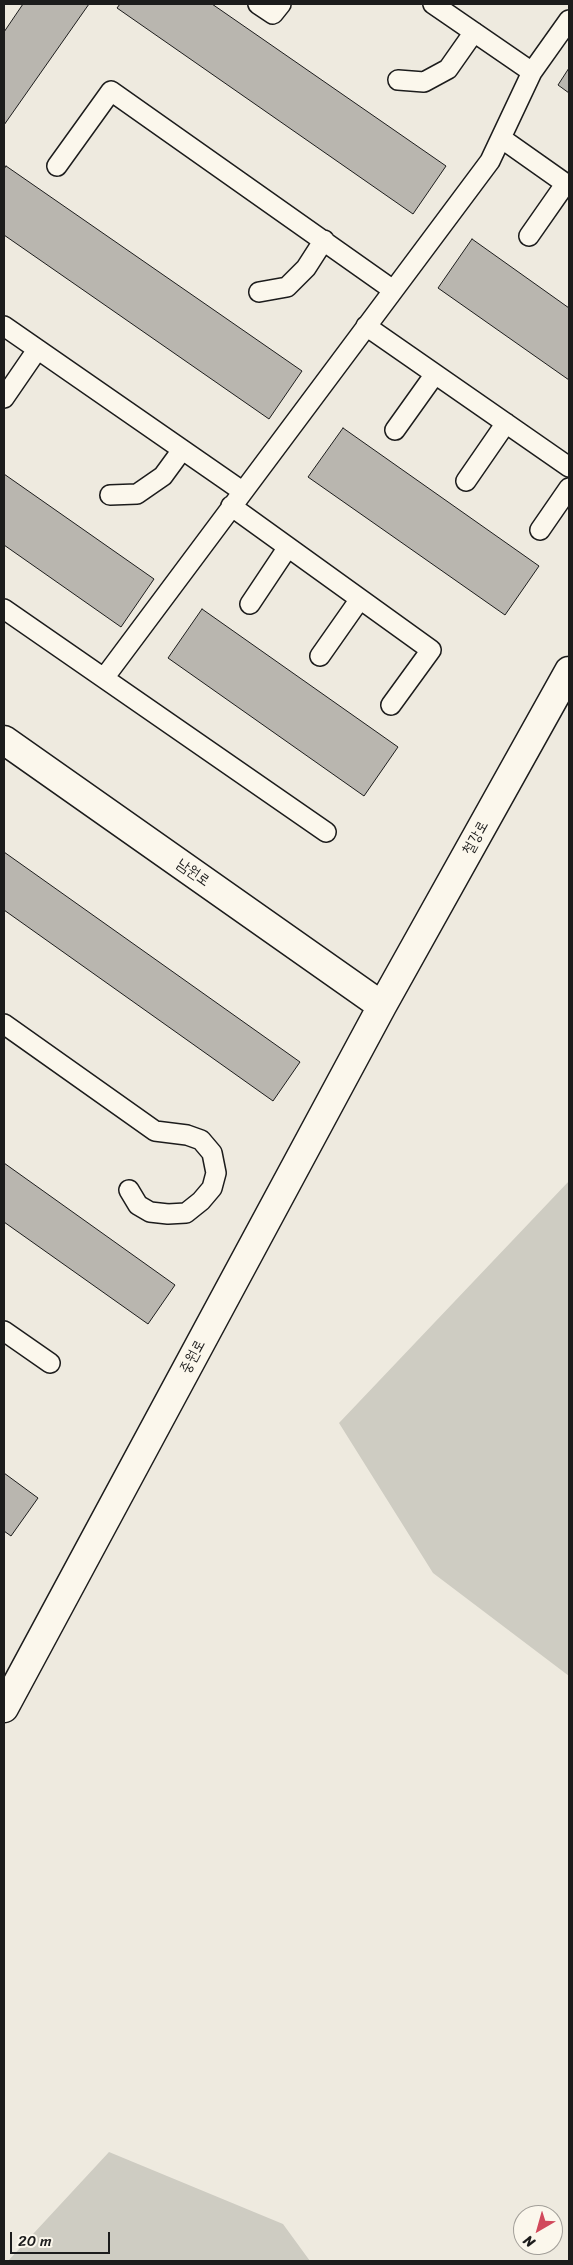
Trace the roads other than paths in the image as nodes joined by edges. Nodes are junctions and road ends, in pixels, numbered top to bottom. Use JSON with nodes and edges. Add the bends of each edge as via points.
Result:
{"nodes":[{"id":1,"x":258,"y":4,"type":"edge"},
{"id":2,"x":281,"y":4,"type":"edge"},
{"id":3,"x":433,"y":4,"type":"edge"},
{"id":4,"x":569,"y":20,"type":"edge"},
{"id":5,"x":474,"y":32,"type":"junction"},
{"id":6,"x":532,"y":72,"type":"junction"},
{"id":7,"x":398,"y":80,"type":"dead end"},
{"id":8,"x":501,"y":138,"type":"junction"},
{"id":9,"x":57,"y":166,"type":"dead end"},
{"id":10,"x":567,"y":185,"type":"edge"},
{"id":11,"x":529,"y":236,"type":"dead end"},
{"id":12,"x":324,"y":240,"type":"junction"},
{"id":13,"x":393,"y":290,"type":"junction"},
{"id":14,"x":259,"y":292,"type":"dead end"},
{"id":15,"x":4,"y":326,"type":"edge"},
{"id":16,"x":366,"y":326,"type":"junction"},
{"id":17,"x":37,"y":350,"type":"junction"},
{"id":18,"x":434,"y":374,"type":"junction"},
{"id":19,"x":4,"y":398,"type":"edge"},
{"id":20,"x":506,"y":423,"type":"junction"},
{"id":21,"x":395,"y":430,"type":"dead end"},
{"id":22,"x":182,"y":450,"type":"junction"},
{"id":23,"x":569,"y":467,"type":"edge"},
{"id":24,"x":466,"y":481,"type":"dead end"},
{"id":25,"x":569,"y":488,"type":"edge"},
{"id":26,"x":110,"y":495,"type":"dead end"},
{"id":27,"x":237,"y":499,"type":"junction"},
{"id":28,"x":540,"y":530,"type":"dead end"},
{"id":29,"x":288,"y":547,"type":"junction"},
{"id":30,"x":360,"y":599,"type":"junction"},
{"id":31,"x":250,"y":604,"type":"dead end"},
{"id":32,"x":4,"y":609,"type":"edge"},
{"id":33,"x":320,"y":656,"type":"dead end"},
{"id":34,"x":569,"y":671,"type":"edge"},
{"id":35,"x":104,"y":678,"type":"junction"},
{"id":36,"x":391,"y":705,"type":"dead end"},
{"id":37,"x":4,"y":740,"type":"edge"},
{"id":38,"x":326,"y":832,"type":"dead end"},
{"id":39,"x":382,"y":1006,"type":"junction"},
{"id":40,"x":4,"y":1024,"type":"edge"},
{"id":41,"x":129,"y":1190,"type":"dead end"},
{"id":42,"x":4,"y":1331,"type":"edge"},
{"id":43,"x":50,"y":1363,"type":"dead end"},
{"id":44,"x":4,"y":1708,"type":"edge"}],
"edges":[{"from":1,"to":2,"type":"lane","via":[[273,14]]},
{"from":3,"to":5,"type":"lane"},
{"from":4,"to":6,"type":"lane"},
{"from":5,"to":6,"type":"lane"},
{"from":5,"to":7,"type":"lane","via":[[448,69],[424,82]]},
{"from":6,"to":8,"type":"lane"},
{"from":8,"to":10,"type":"lane"},
{"from":8,"to":13,"type":"lane","via":[[490,161]]},
{"from":9,"to":12,"type":"lane","via":[[111,90]]},
{"from":10,"to":11,"type":"lane"},
{"from":12,"to":13,"type":"lane"},
{"from":12,"to":14,"type":"lane","via":[[306,268],[287,287]]},
{"from":13,"to":16,"type":"lane"},
{"from":15,"to":17,"type":"lane"},
{"from":16,"to":18,"type":"lane"},
{"from":16,"to":27,"type":"lane"},
{"from":17,"to":19,"type":"lane"},
{"from":17,"to":22,"type":"lane"},
{"from":18,"to":20,"type":"lane"},
{"from":18,"to":21,"type":"lane"},
{"from":20,"to":23,"type":"lane"},
{"from":20,"to":24,"type":"lane"},
{"from":22,"to":26,"type":"lane","via":[[163,476],[137,494]]},
{"from":22,"to":27,"type":"lane"},
{"from":25,"to":28,"type":"lane"},
{"from":27,"to":29,"type":"lane"},
{"from":27,"to":35,"type":"lane"},
{"from":29,"to":30,"type":"lane"},
{"from":29,"to":31,"type":"lane"},
{"from":30,"to":33,"type":"lane"},
{"from":30,"to":36,"type":"lane","via":[[431,650]]},
{"from":32,"to":35,"type":"lane"},
{"from":34,"to":39,"type":"street","name":"철강로"},
{"from":35,"to":38,"type":"lane"},
{"from":37,"to":39,"type":"street","name":"남원로"},
{"from":39,"to":44,"type":"street","name":"중원로"},
{"from":40,"to":41,"type":"lane","via":[[155,1131],[201,1140],[212,1153],[216,1173],[212,1188],[186,1213],[150,1212],[138,1205]]},
{"from":42,"to":43,"type":"lane"}]}
